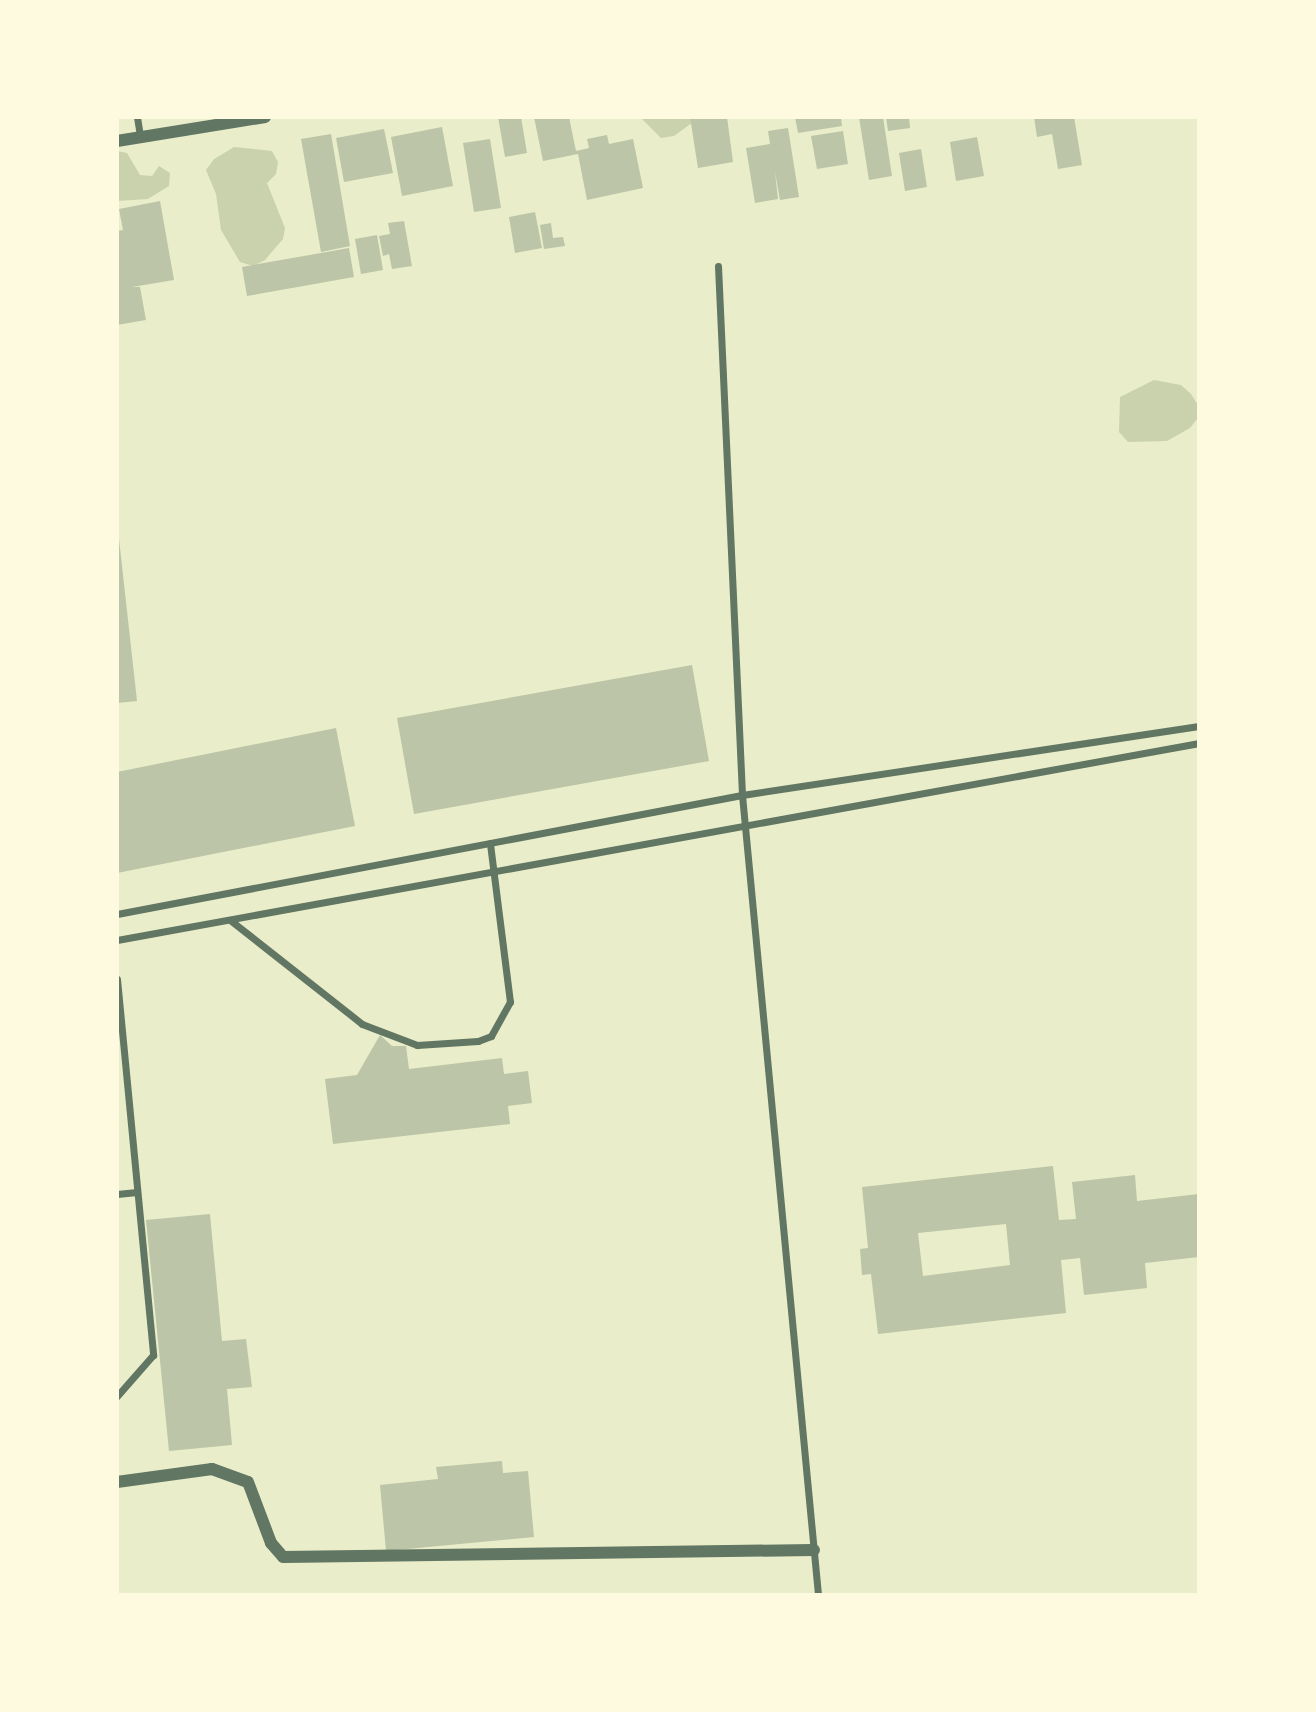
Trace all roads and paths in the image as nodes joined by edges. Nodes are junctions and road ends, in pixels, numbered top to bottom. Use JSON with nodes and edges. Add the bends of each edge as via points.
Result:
{"nodes":[{"id":1,"x":137,"y":117,"type":"edge"},
{"id":2,"x":265,"y":117,"type":"edge"},
{"id":3,"x":140,"y":137,"type":"junction"},
{"id":4,"x":117,"y":141,"type":"edge"},
{"id":5,"x":718,"y":267,"type":"dead end"},
{"id":6,"x":1199,"y":726,"type":"edge"},
{"id":7,"x":1199,"y":743,"type":"edge"},
{"id":8,"x":742,"y":795,"type":"junction"},
{"id":9,"x":745,"y":827,"type":"junction"},
{"id":10,"x":490,"y":843,"type":"junction"},
{"id":11,"x":493,"y":873,"type":"junction"},
{"id":12,"x":117,"y":914,"type":"edge"},
{"id":13,"x":230,"y":920,"type":"junction"},
{"id":14,"x":117,"y":940,"type":"edge"},
{"id":15,"x":117,"y":979,"type":"edge"},
{"id":16,"x":137,"y":1192,"type":"junction"},
{"id":17,"x":117,"y":1194,"type":"edge"},
{"id":18,"x":117,"y":1396,"type":"edge"},
{"id":19,"x":117,"y":1482,"type":"edge"},
{"id":20,"x":814,"y":1550,"type":"junction"},
{"id":21,"x":818,"y":1595,"type":"edge"}],
"edges":[{"from":1,"to":3,"type":"street"},
{"from":2,"to":3,"type":"street"},
{"from":3,"to":4,"type":"street"},
{"from":5,"to":8,"type":"street"},
{"from":6,"to":8,"type":"street"},
{"from":7,"to":9,"type":"street"},
{"from":8,"to":9,"type":"street"},
{"from":8,"to":10,"type":"street"},
{"from":9,"to":11,"type":"street"},
{"from":9,"to":20,"type":"street"},
{"from":10,"to":11,"type":"street"},
{"from":10,"to":12,"type":"street"},
{"from":11,"to":13,"type":"street"},
{"from":11,"to":13,"type":"street","via":[[510,1002],[491,1036],[478,1041],[417,1045],[362,1024]]},
{"from":13,"to":14,"type":"street"},
{"from":15,"to":16,"type":"street"},
{"from":16,"to":17,"type":"street"},
{"from":16,"to":18,"type":"street","via":[[153,1355]]},
{"from":19,"to":20,"type":"street","via":[[212,1469],[248,1482],[271,1543],[284,1558]]},
{"from":20,"to":21,"type":"street"}]}
